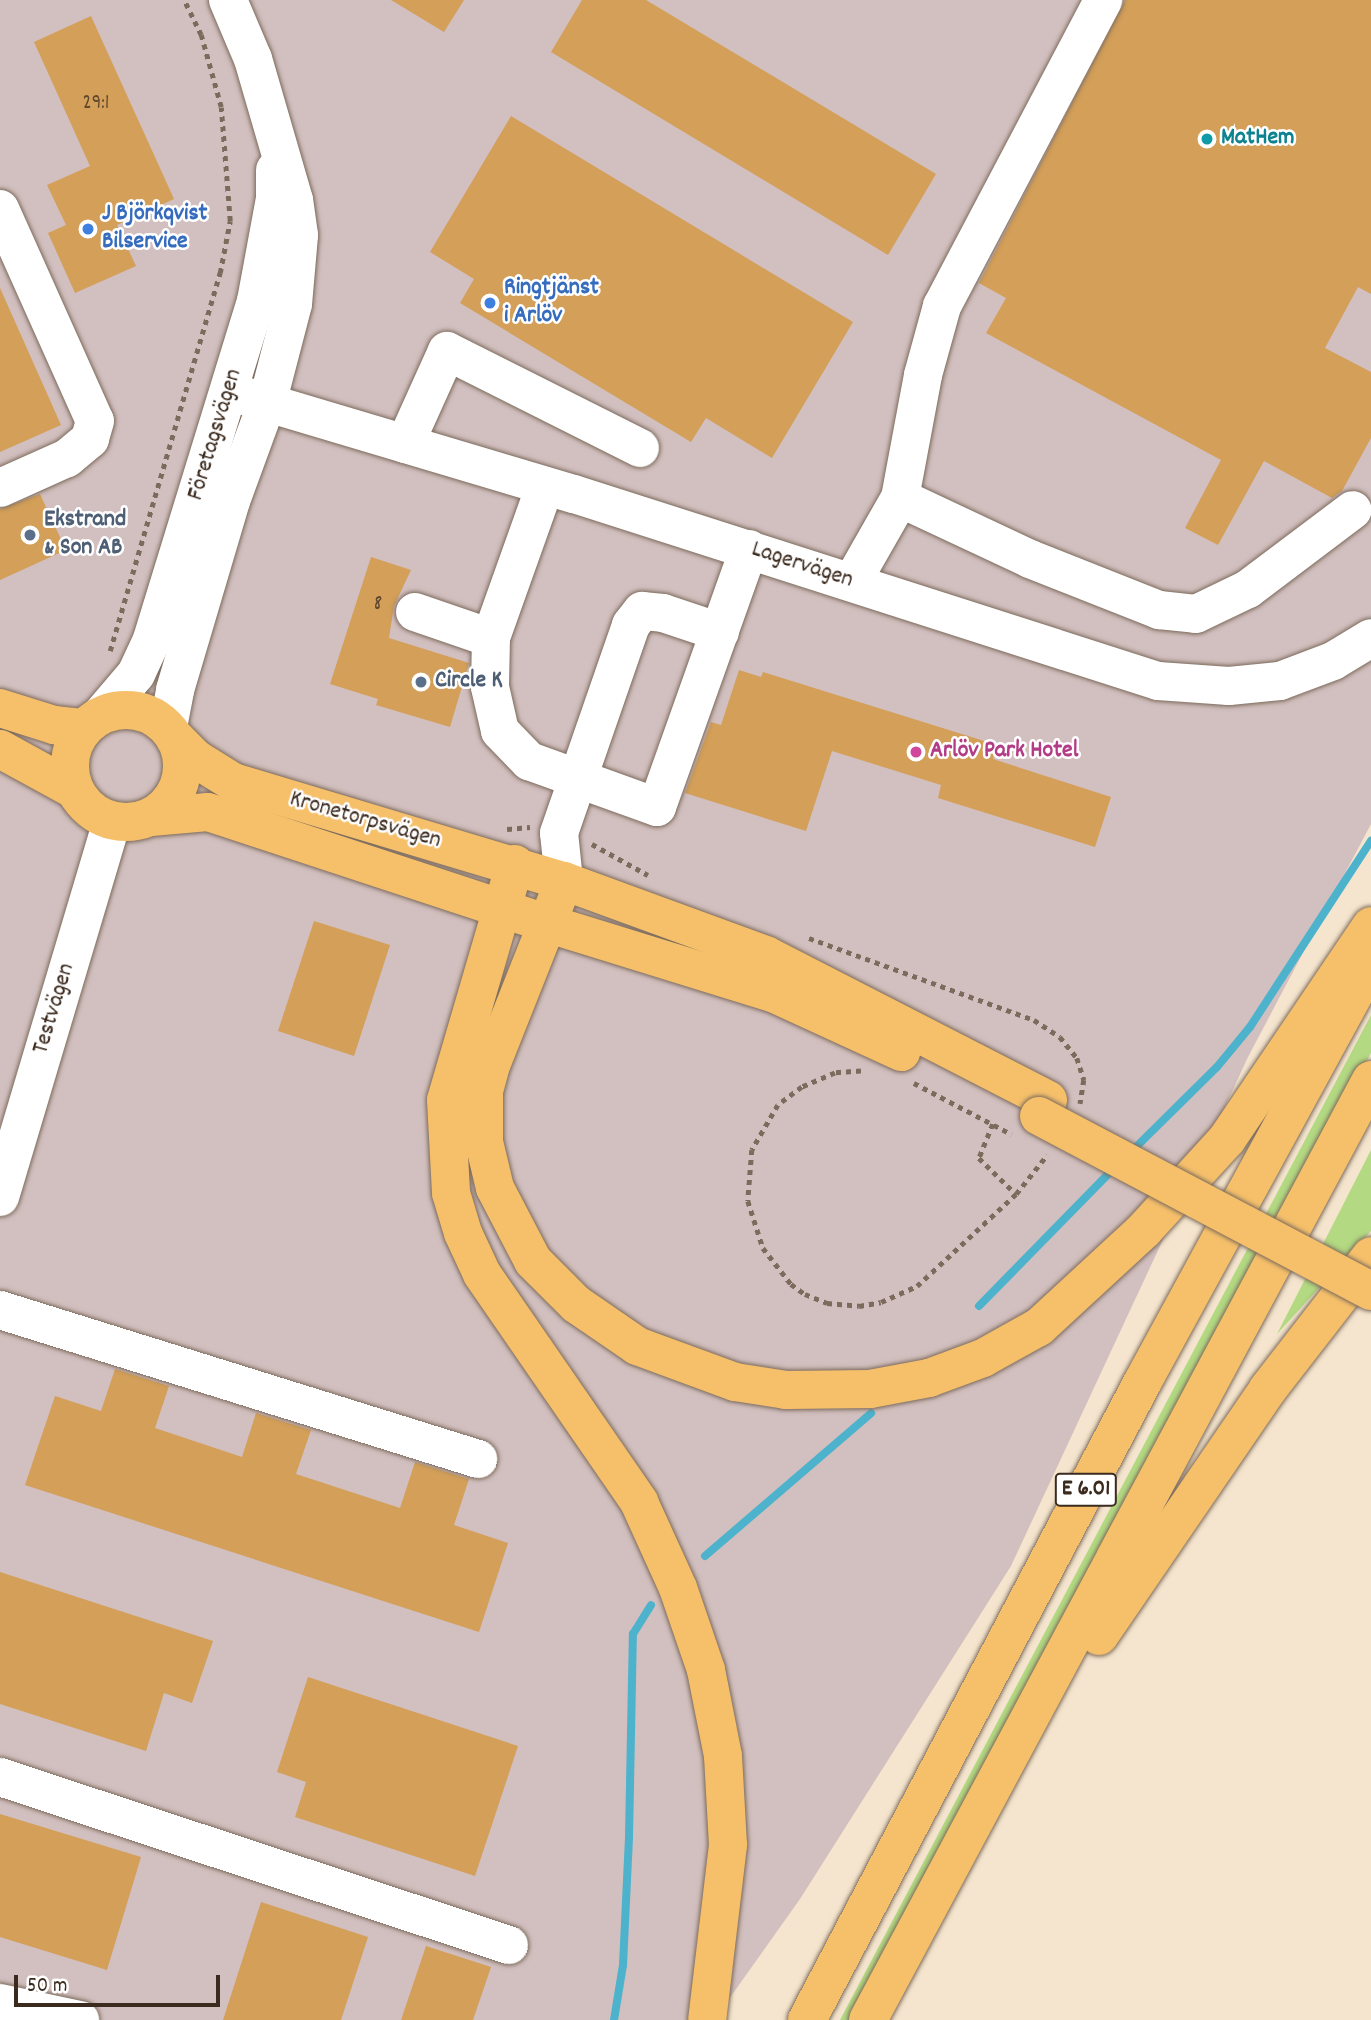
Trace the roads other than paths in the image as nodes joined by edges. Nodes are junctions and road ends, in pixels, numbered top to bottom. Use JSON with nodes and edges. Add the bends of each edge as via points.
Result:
{"nodes":[{"id":1,"x":228,"y":0,"type":"edge"},
{"id":2,"x":1103,"y":0,"type":"edge"},
{"id":3,"x":275,"y":137,"type":"junction"},
{"id":4,"x":0,"y":209,"type":"edge"},
{"id":5,"x":231,"y":392,"type":"junction"},
{"id":6,"x":268,"y":400,"type":"junction"},
{"id":7,"x":405,"y":444,"type":"junction"},
{"id":8,"x":640,"y":448,"type":"dead end"},
{"id":9,"x":545,"y":485,"type":"junction"},
{"id":10,"x":0,"y":488,"type":"edge"},
{"id":11,"x":900,"y":498,"type":"junction"},
{"id":12,"x":1353,"y":510,"type":"dead end"},
{"id":13,"x":749,"y":550,"type":"junction"},
{"id":14,"x":852,"y":582,"type":"junction"},
{"id":15,"x":415,"y":612,"type":"dead end"},
{"id":16,"x":720,"y":632,"type":"junction"},
{"id":17,"x":492,"y":638,"type":"junction"},
{"id":18,"x":1371,"y":638,"type":"edge"},
{"id":19,"x":0,"y":708,"type":"edge"},
{"id":20,"x":93,"y":721,"type":"junction"},
{"id":21,"x":173,"y":734,"type":"junction"},
{"id":22,"x":0,"y":749,"type":"edge"},
{"id":23,"x":578,"y":779,"type":"junction"},
{"id":24,"x":75,"y":790,"type":"junction"},
{"id":25,"x":151,"y":817,"type":"junction"},
{"id":26,"x":112,"y":821,"type":"junction"},
{"id":27,"x":514,"y":864,"type":"junction"},
{"id":28,"x":564,"y":881,"type":"junction"},
{"id":29,"x":500,"y":906,"type":"junction"},
{"id":30,"x":549,"y":924,"type":"junction"},
{"id":31,"x":1371,"y":926,"type":"edge"},
{"id":32,"x":1371,"y":965,"type":"edge"},
{"id":33,"x":1371,"y":1080,"type":"edge"},
{"id":34,"x":1047,"y":1122,"type":"junction"},
{"id":35,"x":8,"y":1131,"type":"edge"},
{"id":36,"x":0,"y":1197,"type":"edge"},
{"id":37,"x":1371,"y":1256,"type":"edge"},
{"id":38,"x":1371,"y":1273,"type":"edge"},
{"id":39,"x":1371,"y":1291,"type":"edge"},
{"id":40,"x":0,"y":1310,"type":"edge"},
{"id":41,"x":478,"y":1459,"type":"dead end"},
{"id":42,"x":0,"y":1777,"type":"edge"},
{"id":43,"x":987,"y":1800,"type":"junction"},
{"id":44,"x":509,"y":1945,"type":"dead end"},
{"id":45,"x":0,"y":2003,"type":"edge"},
{"id":46,"x":80,"y":2020,"type":"edge"},
{"id":47,"x":708,"y":2020,"type":"edge"},
{"id":48,"x":807,"y":2020,"type":"edge"},
{"id":49,"x":868,"y":2020,"type":"edge"}],
"edges":[{"from":1,"to":3,"type":"street","name":"Företagsvägen","via":[[253,59]]},
{"from":2,"to":11,"type":"street","via":[[942,306],[923,375]]},
{"from":3,"to":5,"type":"street","name":"Företagsvägen","via":[[275,198],[256,301]]},
{"from":3,"to":6,"type":"street","name":"Företagsvägen","via":[[299,234],[293,304]]},
{"from":4,"to":10,"type":"street","via":[[95,421],[90,439],[66,458]]},
{"from":5,"to":6,"type":"street","name":"Lagervägen"},
{"from":5,"to":20,"type":"street","name":"Företagsvägen","via":[[152,639],[136,674]]},
{"from":6,"to":7,"type":"street","name":"Lagervägen"},
{"from":6,"to":21,"type":"street","name":"Företagsvägen","via":[[228,514]]},
{"from":7,"to":8,"type":"street","via":[[447,351]]},
{"from":7,"to":9,"type":"street","name":"Lagervägen"},
{"from":9,"to":13,"type":"street","name":"Lagervägen"},
{"from":9,"to":17,"type":"street"},
{"from":11,"to":12,"type":"street","via":[[1030,559],[1146,605],[1196,614],[1248,589]]},
{"from":11,"to":14,"type":"street"},
{"from":13,"to":14,"type":"street","name":"Lagervägen"},
{"from":13,"to":16,"type":"street"},
{"from":14,"to":18,"type":"street","name":"Lagervägen","via":[[1112,668],[1197,686],[1280,681],[1333,661]]},
{"from":15,"to":17,"type":"street"},
{"from":16,"to":23,"type":"street","via":[[663,613],[642,611],[631,625]]},
{"from":16,"to":23,"type":"street","via":[[657,807]]},
{"from":17,"to":23,"type":"street","via":[[490,687],[500,731],[529,761]]},
{"from":19,"to":20,"type":"main road","via":[[54,725]]},
{"from":20,"to":21,"type":"main road","via":[[125,709],[148,713]]},
{"from":20,"to":24,"type":"main road","via":[[70,758]]},
{"from":21,"to":25,"type":"main road","via":[[183,762],[180,784],[169,804]]},
{"from":21,"to":27,"type":"main road","name":"Kronetorpsvägen","via":[[196,759],[233,782]]},
{"from":22,"to":24,"type":"main road"},
{"from":23,"to":28,"type":"street","via":[[559,833]]},
{"from":24,"to":26,"type":"main road","via":[[84,804]]},
{"from":25,"to":26,"type":"main road"},
{"from":25,"to":29,"type":"main road","name":"Kronetorpsvägen","via":[[208,812]]},
{"from":26,"to":35,"type":"street","name":"Testvägen"},
{"from":27,"to":28,"type":"main road","name":"Kronetorpsvägen"},
{"from":27,"to":29,"type":"main road"},
{"from":28,"to":30,"type":"main road"},
{"from":28,"to":34,"type":"main road","name":"Kronetorpsvägen","via":[[766,955]]},
{"from":29,"to":30,"type":"main road","name":"Kronetorpsvägen"},
{"from":29,"to":47,"type":"main road","via":[[446,1100],[451,1193],[482,1274],[639,1502],[678,1588],[706,1670],[723,1756],[727,1845]]},
{"from":30,"to":31,"type":"main road","via":[[502,1032],[484,1091],[489,1164],[517,1237],[561,1290],[637,1346],[735,1382],[815,1392],[870,1389],[942,1374],[1011,1345],[1070,1302],[1227,1139]]},
{"from":30,"to":34,"type":"main road","name":"Kronetorpsvägen","via":[[775,994]]},
{"from":32,"to":48,"type":"main road","number":"E 6.01","via":[[1142,1383]]},
{"from":33,"to":43,"type":"main road","number":"E 6.01"},
{"from":34,"to":38,"type":"main road"},
{"from":34,"to":39,"type":"main road","bridge":true},
{"from":35,"to":36,"type":"street","name":"Testvägen"},
{"from":37,"to":43,"type":"main road","via":[[1268,1390]]},
{"from":40,"to":41,"type":"street"},
{"from":42,"to":44,"type":"street"},
{"from":43,"to":49,"type":"main road","number":"E 6.01"},
{"from":45,"to":46,"type":"street"}]}
